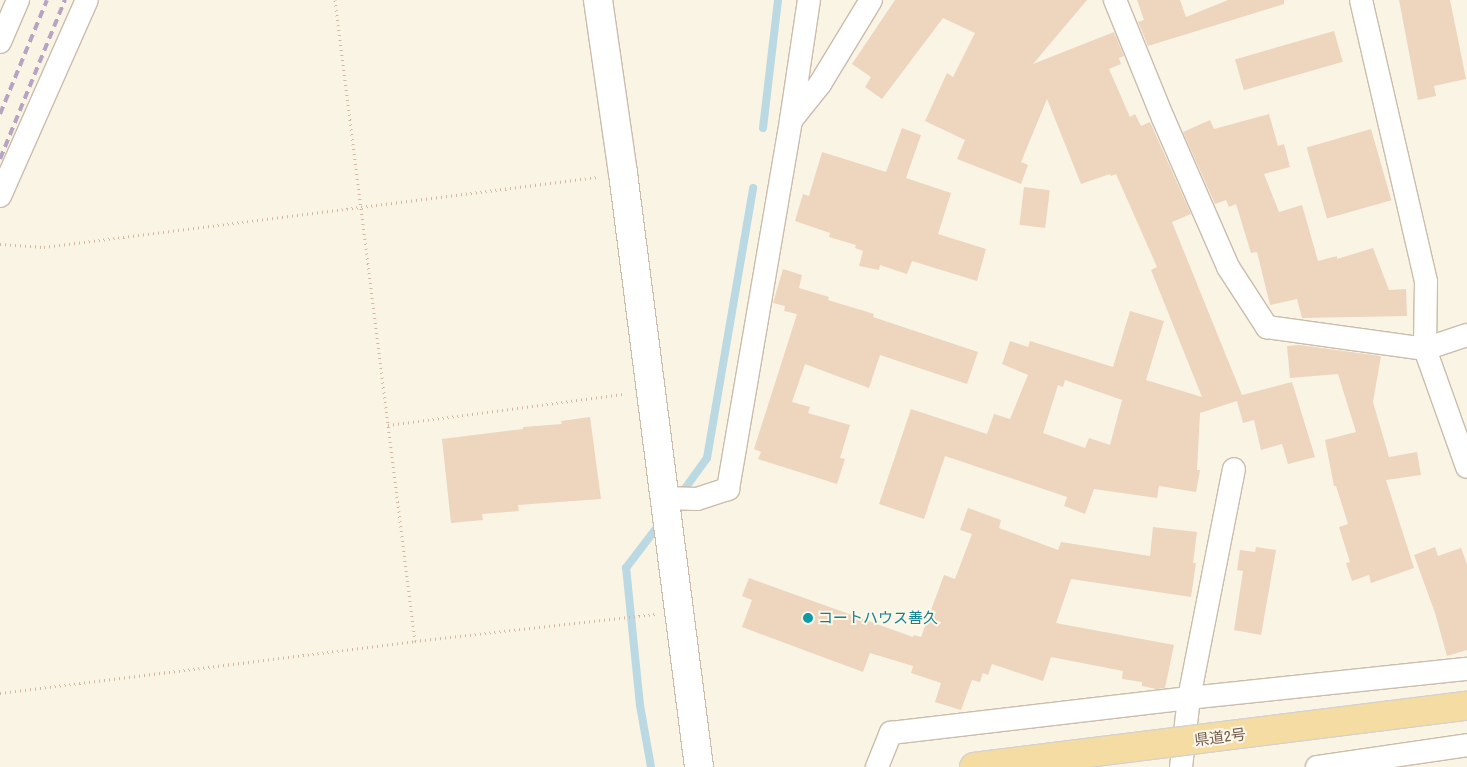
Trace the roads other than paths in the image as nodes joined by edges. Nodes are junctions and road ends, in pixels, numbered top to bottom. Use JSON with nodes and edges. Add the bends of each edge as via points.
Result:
{"nodes":[{"id":1,"x":18,"y":0,"type":"edge"},
{"id":2,"x":87,"y":0,"type":"edge"},
{"id":3,"x":598,"y":0,"type":"edge"},
{"id":4,"x":809,"y":0,"type":"edge"},
{"id":5,"x":871,"y":0,"type":"edge"},
{"id":6,"x":1115,"y":0,"type":"edge"},
{"id":7,"x":1361,"y":0,"type":"edge"},
{"id":8,"x":0,"y":42,"type":"edge"},
{"id":9,"x":791,"y":120,"type":"junction"},
{"id":10,"x":0,"y":196,"type":"edge"},
{"id":11,"x":1467,"y":335,"type":"edge"},
{"id":12,"x":1425,"y":349,"type":"junction"},
{"id":13,"x":1467,"y":467,"type":"edge"},
{"id":14,"x":1234,"y":469,"type":"dead end"},
{"id":15,"x":665,"y":498,"type":"junction"},
{"id":16,"x":1467,"y":669,"type":"edge"},
{"id":17,"x":1189,"y":698,"type":"junction"},
{"id":18,"x":1467,"y":706,"type":"edge"},
{"id":19,"x":1467,"y":745,"type":"edge"},
{"id":20,"x":699,"y":767,"type":"edge"},
{"id":21,"x":877,"y":767,"type":"edge"},
{"id":22,"x":974,"y":767,"type":"edge"},
{"id":23,"x":1181,"y":767,"type":"edge"},
{"id":24,"x":1317,"y":767,"type":"edge"}],
"edges":[{"from":1,"to":8,"type":"street"},
{"from":2,"to":10,"type":"street"},
{"from":3,"to":15,"type":"street"},
{"from":4,"to":9,"type":"street"},
{"from":5,"to":9,"type":"street","via":[[820,84]]},
{"from":6,"to":12,"type":"street","via":[[1228,267],[1267,327]]},
{"from":7,"to":12,"type":"street","via":[[1426,282]]},
{"from":9,"to":15,"type":"street","via":[[728,489],[696,499]]},
{"from":11,"to":12,"type":"street"},
{"from":12,"to":13,"type":"street"},
{"from":14,"to":17,"type":"street"},
{"from":15,"to":20,"type":"street"},
{"from":16,"to":17,"type":"street"},
{"from":17,"to":21,"type":"street","via":[[891,733]]},
{"from":17,"to":23,"type":"street"},
{"from":18,"to":22,"type":"main road","name":"県道2号","bridge":true},
{"from":19,"to":24,"type":"street"}]}
